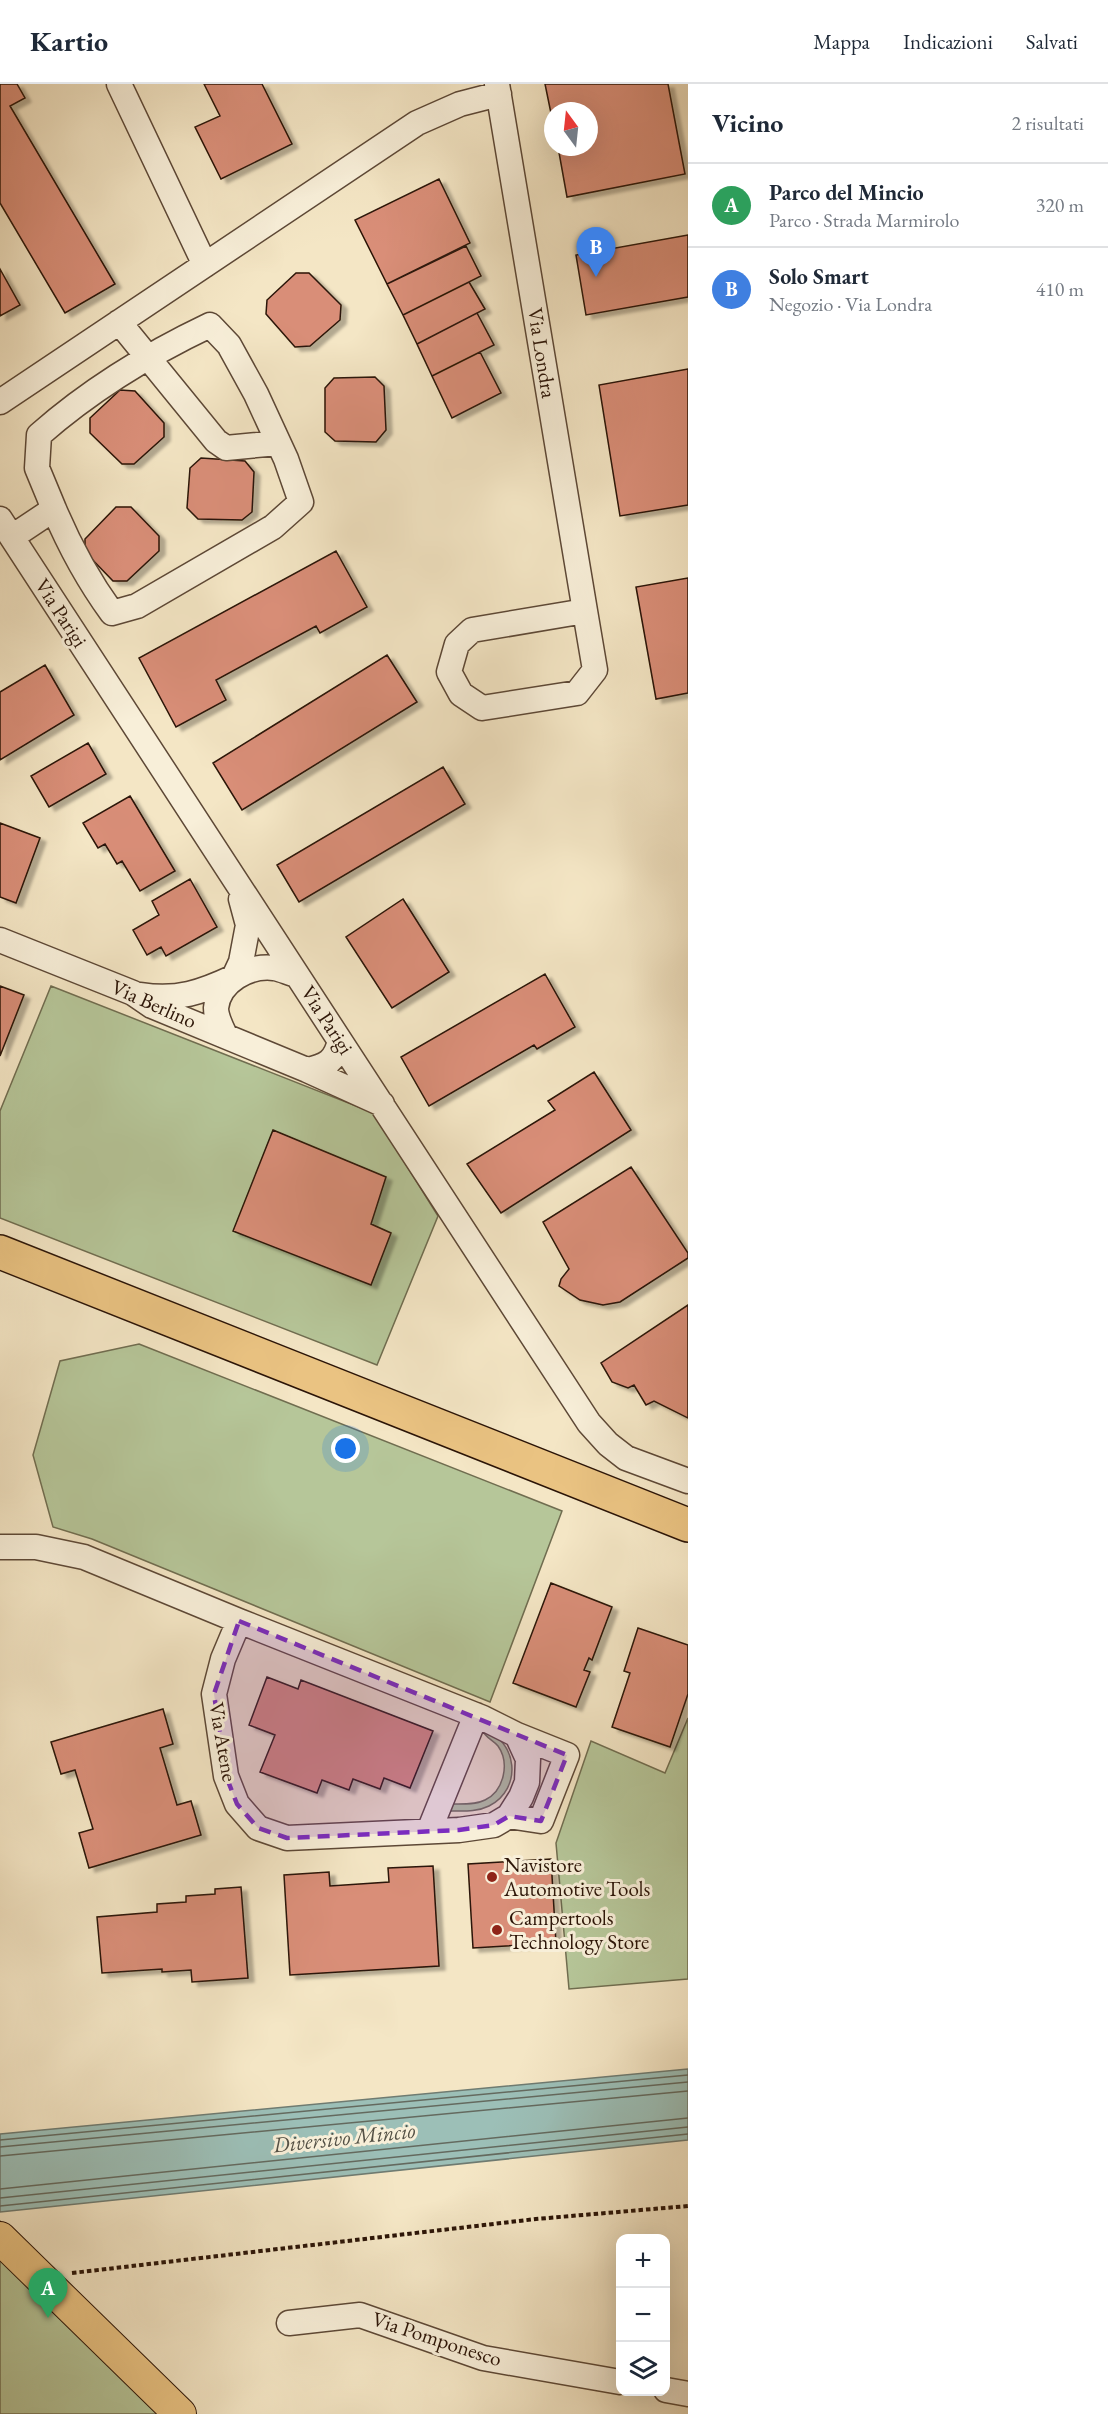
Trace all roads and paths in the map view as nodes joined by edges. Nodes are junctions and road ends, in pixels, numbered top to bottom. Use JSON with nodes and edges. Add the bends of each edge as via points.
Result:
{"nodes":[{"id":1,"x":120,"y":84,"type":"edge"},
{"id":2,"x":498,"y":89,"type":"edge"},
{"id":3,"x":205,"y":265,"type":"junction"},
{"id":4,"x":119,"y":322,"type":"junction"},
{"id":5,"x":147,"y":358,"type":"junction"},
{"id":6,"x":0,"y":402,"type":"edge"},
{"id":7,"x":278,"y":443,"type":"junction"},
{"id":8,"x":54,"y":509,"type":"junction"},
{"id":9,"x":6,"y":528,"type":"edge"},
{"id":10,"x":585,"y":611,"type":"junction"},
{"id":11,"x":237,"y":885,"type":"junction"},
{"id":12,"x":0,"y":940,"type":"edge"},
{"id":13,"x":297,"y":975,"type":"junction"},
{"id":14,"x":234,"y":977,"type":"junction"},
{"id":15,"x":133,"y":993,"type":"junction"},
{"id":16,"x":225,"y":1035,"type":"junction"},
{"id":17,"x":340,"y":1041,"type":"junction"},
{"id":18,"x":307,"y":1070,"type":"junction"},
{"id":19,"x":382,"y":1104,"type":"junction"},
{"id":20,"x":0,"y":1252,"type":"edge"},
{"id":21,"x":688,"y":1481,"type":"edge"},
{"id":22,"x":688,"y":1525,"type":"edge"},
{"id":23,"x":0,"y":1547,"type":"edge"},
{"id":24,"x":239,"y":1622,"type":"junction"},
{"id":25,"x":476,"y":1715,"type":"junction"},
{"id":26,"x":517,"y":1735,"type":"junction"},
{"id":27,"x":509,"y":1816,"type":"junction"},
{"id":28,"x":429,"y":1831,"type":"junction"},
{"id":29,"x":688,"y":2206,"type":"edge"},
{"id":30,"x":7,"y":2244,"type":"edge"},
{"id":31,"x":42,"y":2277,"type":"junction"},
{"id":32,"x":289,"y":2323,"type":"dead end"},
{"id":33,"x":616,"y":2381,"type":"edge"},
{"id":34,"x":670,"y":2391,"type":"edge"},
{"id":35,"x":688,"y":2394,"type":"edge"},
{"id":36,"x":180,"y":2414,"type":"edge"}],
"edges":[{"from":1,"to":3,"type":"street"},
{"from":2,"to":3,"type":"street","name":"Via Londra","via":[[417,123]]},
{"from":2,"to":10,"type":"street","name":"Via Londra"},
{"from":3,"to":4,"type":"street","name":"Via Londra"},
{"from":4,"to":5,"type":"street"},
{"from":4,"to":6,"type":"street","name":"Via Londra"},
{"from":5,"to":7,"type":"street","via":[[226,448]]},
{"from":5,"to":7,"type":"street","via":[[210,326],[230,345]]},
{"from":5,"to":8,"type":"street","via":[[71,407],[39,435],[37,468]]},
{"from":7,"to":8,"type":"street","via":[[301,502],[273,527],[137,606],[112,613],[69,547]]},
{"from":8,"to":9,"type":"street"},
{"from":9,"to":11,"type":"street","name":"Via Parigi"},
{"from":10,"to":10,"type":"street","name":"Via Londra","via":[[472,630],[457,644],[449,672],[461,694],[482,708],[577,693],[595,670]]},
{"from":11,"to":13,"type":"street","name":"Via Parigi"},
{"from":11,"to":14,"type":"street","via":[[248,925]]},
{"from":12,"to":15,"type":"street","name":"Via Berlino"},
{"from":13,"to":14,"type":"street","via":[[275,968],[258,968]]},
{"from":13,"to":17,"type":"street","name":"Via Parigi"},
{"from":14,"to":15,"type":"street","via":[[184,996],[159,998]]},
{"from":14,"to":16,"type":"street","via":[[216,1007]]},
{"from":15,"to":16,"type":"street","name":"Via Berlino","via":[[152,1006]]},
{"from":16,"to":18,"type":"street","name":"Via Berlino"},
{"from":17,"to":18,"type":"street","via":[[332,1060]]},
{"from":17,"to":19,"type":"street","name":"Via Parigi"},
{"from":18,"to":19,"type":"street","name":"Via Berlino"},
{"from":19,"to":21,"type":"street","name":"Via Parigi","via":[[589,1422],[626,1458]]},
{"from":20,"to":22,"type":"highway"},
{"from":23,"to":24,"type":"street","name":"Via Atene","via":[[36,1547],[84,1557]]},
{"from":24,"to":25,"type":"street","name":"Via Atene"},
{"from":24,"to":28,"type":"street","name":"Via Atene","via":[[214,1694],[226,1776],[237,1804],[258,1828],[287,1838]]},
{"from":25,"to":26,"type":"street","name":"Via Atene"},
{"from":25,"to":28,"type":"street"},
{"from":26,"to":27,"type":"street","via":[[528,1759],[528,1782]]},
{"from":26,"to":27,"type":"street","name":"Via Atene","via":[[567,1755],[541,1821]]},
{"from":27,"to":28,"type":"street","name":"Via Atene","via":[[494,1825]]},
{"from":29,"to":31,"type":"path","via":[[536,2219]]},
{"from":30,"to":31,"type":"main road"},
{"from":31,"to":36,"type":"main road"},
{"from":32,"to":33,"type":"street","name":"Via Pomponesco","via":[[360,2315],[483,2358]]},
{"from":34,"to":35,"type":"street"}]}
